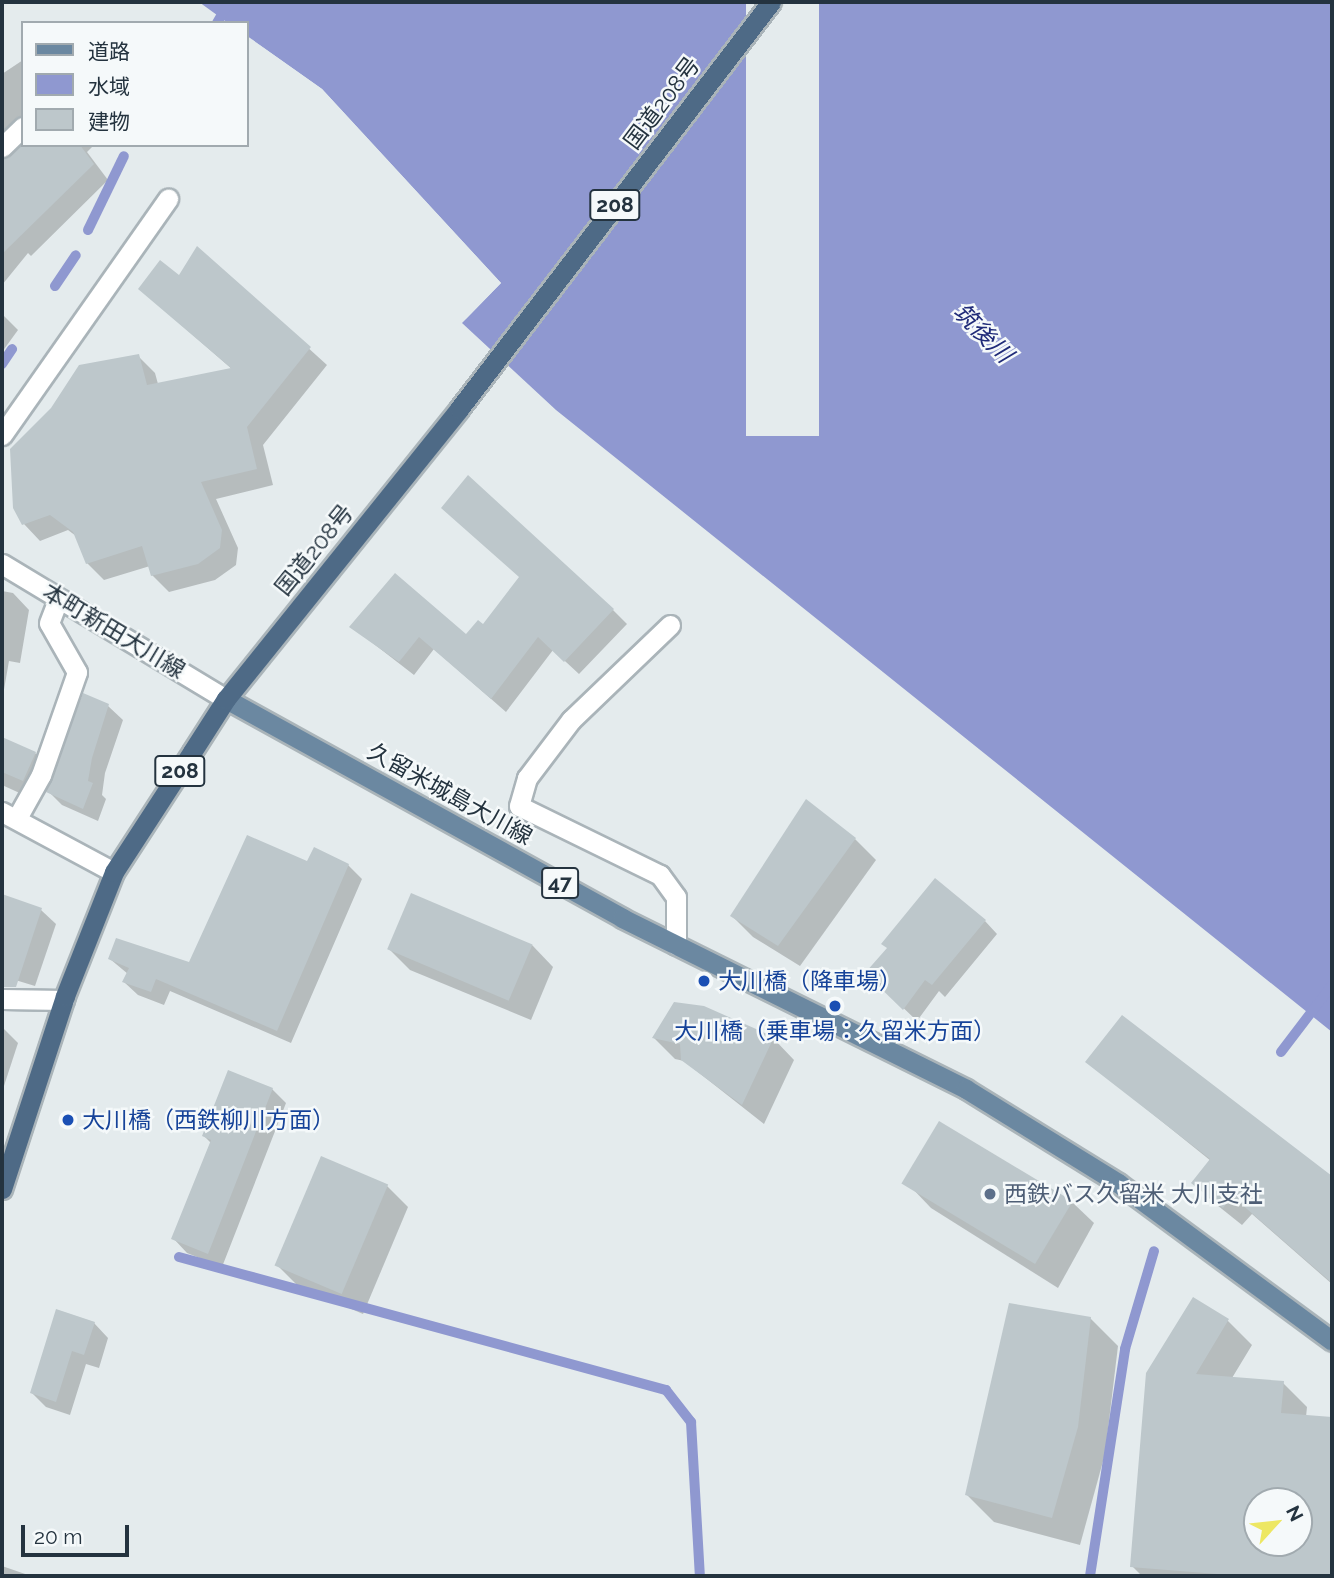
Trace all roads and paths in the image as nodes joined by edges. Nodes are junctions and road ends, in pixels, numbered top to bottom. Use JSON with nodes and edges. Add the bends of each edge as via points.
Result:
{"nodes":[{"id":1,"x":771,"y":2,"type":"edge"},
{"id":2,"x":21,"y":129,"type":"edge"},
{"id":3,"x":2,"y":147,"type":"edge"},
{"id":4,"x":168,"y":199,"type":"dead end"},
{"id":5,"x":2,"y":435,"type":"edge"},
{"id":6,"x":3,"y":561,"type":"edge"},
{"id":7,"x":58,"y":598,"type":"junction"},
{"id":8,"x":670,"y":625,"type":"dead end"},
{"id":9,"x":226,"y":699,"type":"junction"},
{"id":10,"x":9,"y":815,"type":"edge"},
{"id":11,"x":114,"y":872,"type":"junction"},
{"id":12,"x":676,"y":945,"type":"junction"},
{"id":13,"x":2,"y":999,"type":"edge"},
{"id":14,"x":64,"y":1000,"type":"junction"},
{"id":15,"x":2,"y":1189,"type":"edge"},
{"id":16,"x":1332,"y":1340,"type":"edge"}],
"edges":[{"from":1,"to":9,"type":"highway","name":"国道208号","number":"208","via":[[459,409]]},
{"from":2,"to":3,"type":"street"},
{"from":4,"to":5,"type":"street"},
{"from":6,"to":7,"type":"street","name":"本町新田大川線"},
{"from":7,"to":9,"type":"street","name":"本町新田大川線"},
{"from":7,"to":10,"type":"street","via":[[49,623],[77,672],[41,775]]},
{"from":8,"to":12,"type":"street","via":[[571,720],[527,778],[519,806],[660,875],[676,897]]},
{"from":9,"to":11,"type":"highway","name":"国道208号","number":"208"},
{"from":9,"to":12,"type":"main road","name":"久留米城島大川線","number":"47"},
{"from":10,"to":11,"type":"street"},
{"from":11,"to":14,"type":"highway","name":"国道208号","number":"208"},
{"from":12,"to":16,"type":"main road","name":"久留米城島大川線","number":"47","via":[[966,1089],[1034,1129],[1140,1199]]},
{"from":13,"to":14,"type":"street"},
{"from":14,"to":15,"type":"highway","name":"国道208号","number":"208"}]}
